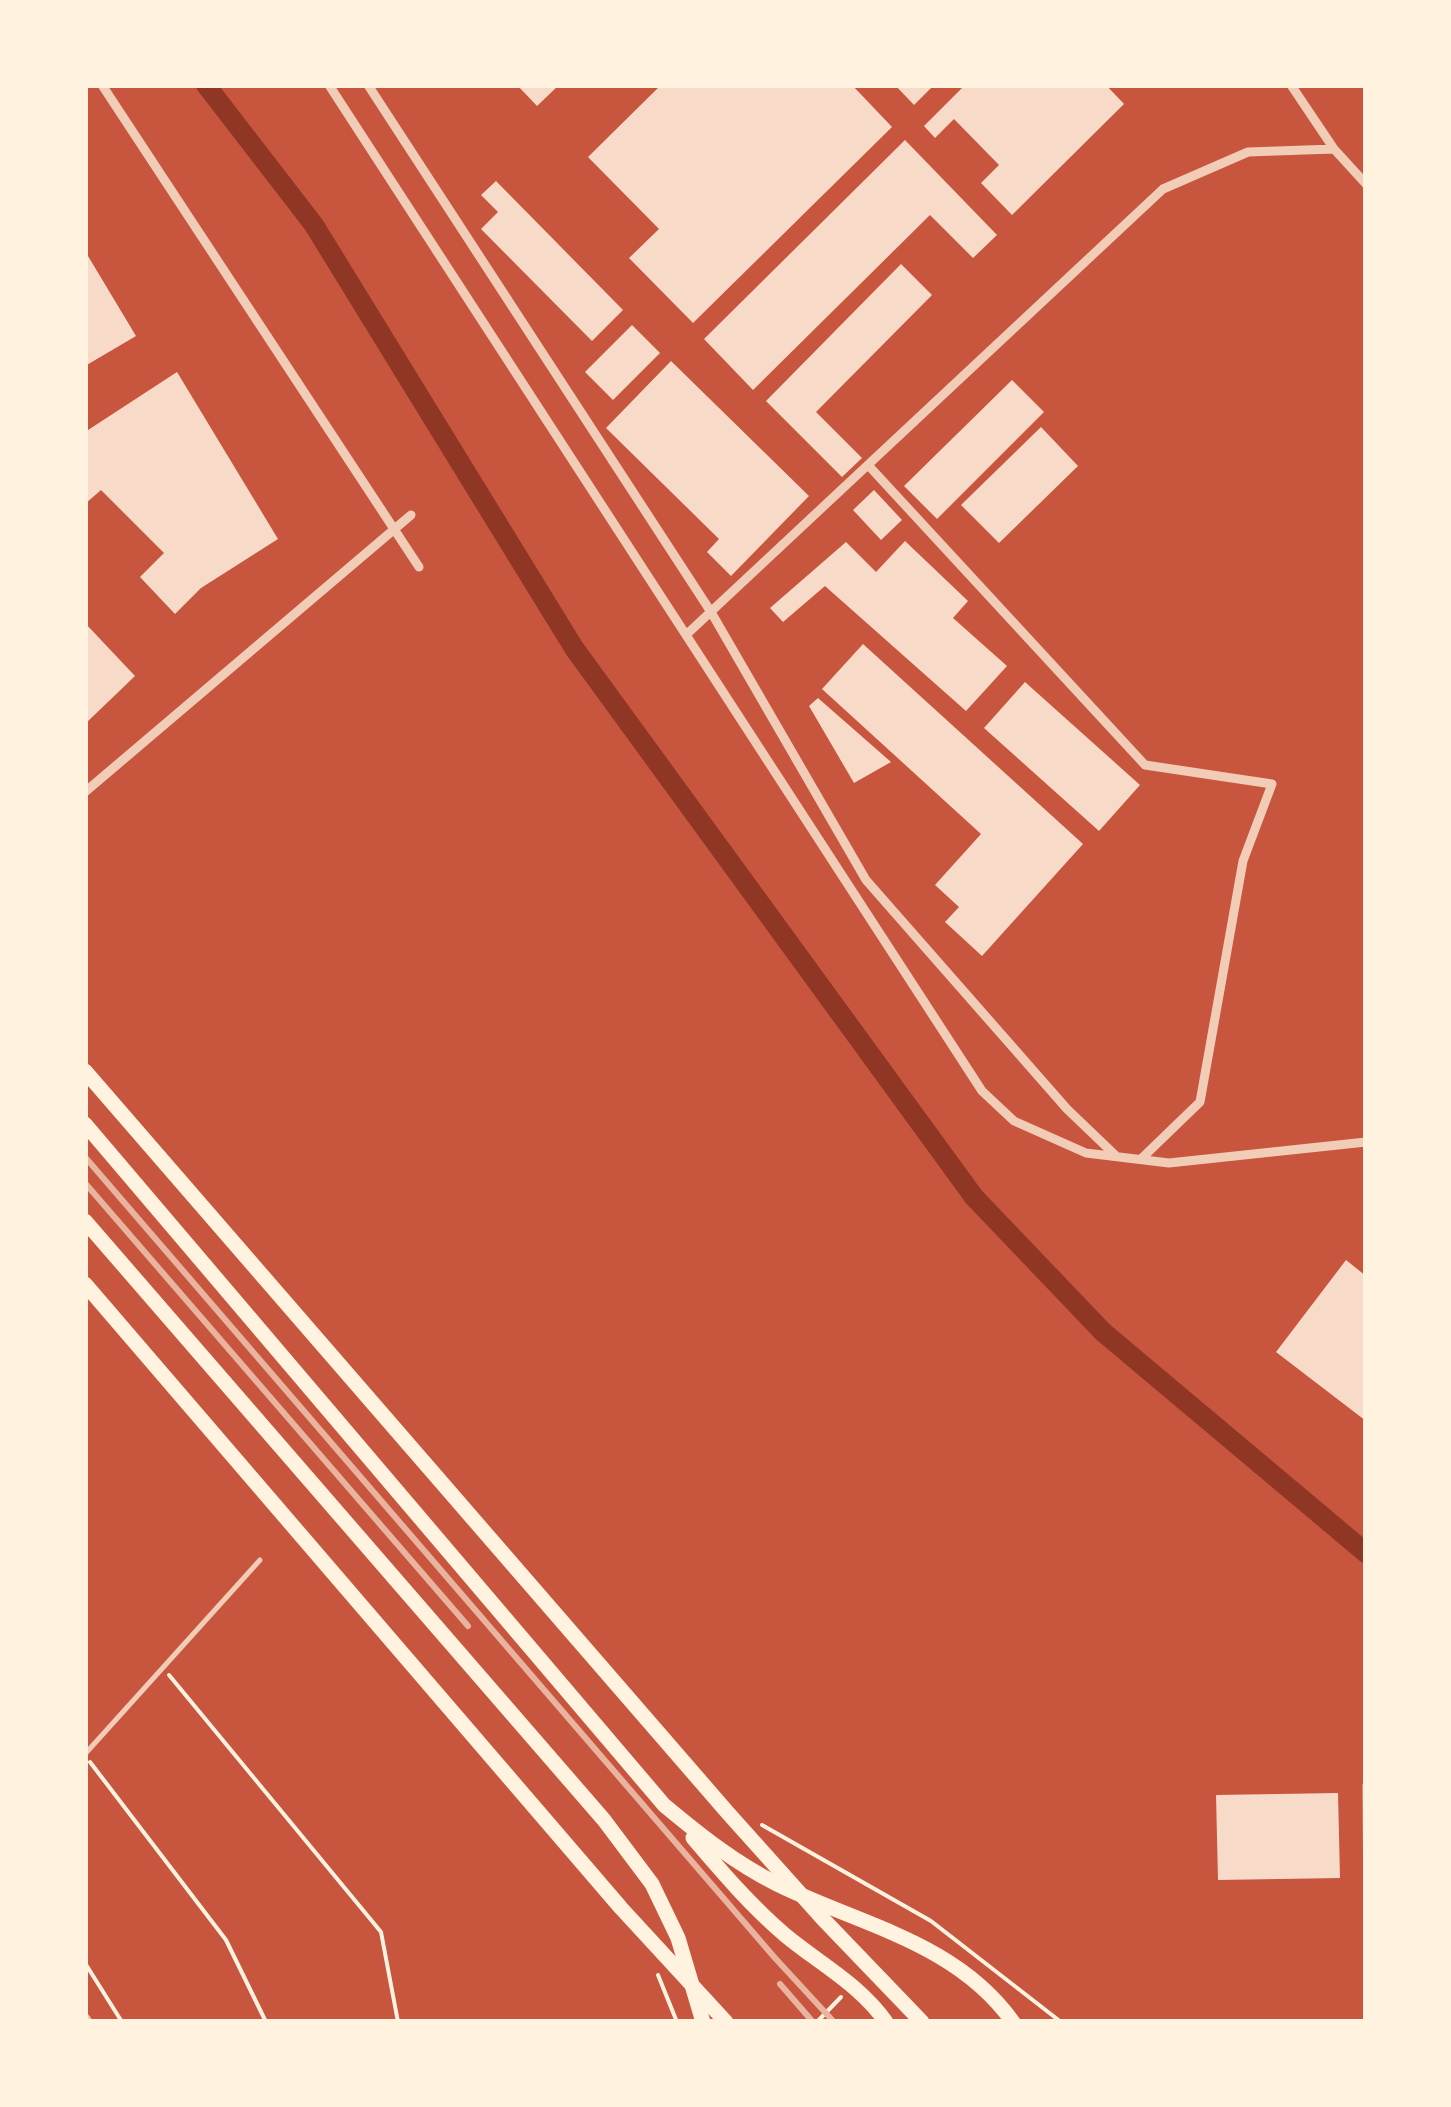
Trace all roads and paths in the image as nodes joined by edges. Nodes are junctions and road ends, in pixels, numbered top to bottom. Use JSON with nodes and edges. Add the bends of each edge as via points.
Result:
{"nodes":[{"id":1,"x":102,"y":85,"type":"edge"},
{"id":2,"x":329,"y":85,"type":"edge"},
{"id":3,"x":368,"y":85,"type":"edge"},
{"id":4,"x":1291,"y":85,"type":"edge"},
{"id":5,"x":1334,"y":149,"type":"junction"},
{"id":6,"x":1366,"y":184,"type":"edge"},
{"id":7,"x":868,"y":465,"type":"junction"},
{"id":8,"x":411,"y":515,"type":"dead end"},
{"id":9,"x":394,"y":528,"type":"junction"},
{"id":10,"x":419,"y":567,"type":"dead end"},
{"id":11,"x":711,"y":612,"type":"junction"},
{"id":12,"x":687,"y":634,"type":"junction"},
{"id":13,"x":85,"y":792,"type":"edge"},
{"id":14,"x":85,"y":1071,"type":"edge"},
{"id":15,"x":85,"y":1124,"type":"edge"},
{"id":16,"x":1365,"y":1145,"type":"edge"},
{"id":17,"x":1117,"y":1156,"type":"junction"},
{"id":18,"x":1141,"y":1159,"type":"junction"},
{"id":19,"x":85,"y":1220,"type":"edge"},
{"id":20,"x":85,"y":1284,"type":"edge"},
{"id":21,"x":260,"y":1560,"type":"dead end"},
{"id":22,"x":162,"y":1668,"type":"junction"},
{"id":23,"x":85,"y":1754,"type":"edge"},
{"id":24,"x":1365,"y":1785,"type":"edge"},
{"id":25,"x":664,"y":1805,"type":"junction"},
{"id":26,"x":1365,"y":1869,"type":"edge"},
{"id":27,"x":1366,"y":1922,"type":"edge"},
{"id":28,"x":85,"y":1962,"type":"edge"},
{"id":29,"x":654,"y":1968,"type":"dead end"},
{"id":30,"x":122,"y":2022,"type":"edge"},
{"id":31,"x":266,"y":2022,"type":"edge"},
{"id":32,"x":398,"y":2022,"type":"edge"},
{"id":33,"x":677,"y":2022,"type":"edge"},
{"id":34,"x":703,"y":2022,"type":"edge"},
{"id":35,"x":726,"y":2022,"type":"edge"},
{"id":36,"x":886,"y":2022,"type":"edge"},
{"id":37,"x":922,"y":2022,"type":"edge"},
{"id":38,"x":1012,"y":2022,"type":"edge"}],
"edges":[{"from":1,"to":9,"type":"street"},
{"from":2,"to":12,"type":"street"},
{"from":3,"to":11,"type":"street"},
{"from":4,"to":5,"type":"street"},
{"from":5,"to":6,"type":"street"},
{"from":5,"to":7,"type":"street","via":[[1248,152],[1163,189]]},
{"from":7,"to":11,"type":"street"},
{"from":7,"to":18,"type":"street","via":[[1145,765],[1272,784],[1242,860],[1200,1102]]},
{"from":8,"to":9,"type":"street"},
{"from":9,"to":10,"type":"street"},
{"from":9,"to":13,"type":"street"},
{"from":11,"to":12,"type":"street"},
{"from":11,"to":17,"type":"street","via":[[866,880],[1067,1110]]},
{"from":12,"to":17,"type":"street","via":[[982,1091],[1014,1122],[1086,1153]]},
{"from":14,"to":37,"type":"main road","via":[[728,1812]]},
{"from":15,"to":25,"type":"main road"},
{"from":16,"to":18,"type":"street"},
{"from":17,"to":18,"type":"street"},
{"from":19,"to":34,"type":"main road","via":[[604,1820],[652,1884],[678,1938]]},
{"from":20,"to":35,"type":"main road"},
{"from":21,"to":22,"type":"lane"},
{"from":22,"to":23,"type":"lane"},
{"from":22,"to":32,"type":"path","via":[[381,1932]]},
{"from":23,"to":31,"type":"path","via":[[226,1940]]},
{"from":24,"to":26,"type":"lane"},
{"from":25,"to":36,"type":"main road","via":[[746,1899],[849,1981]]},
{"from":25,"to":38,"type":"main road","via":[[748,1869],[948,1960],[984,1987]]},
{"from":26,"to":27,"type":"lane"},
{"from":28,"to":30,"type":"path"},
{"from":29,"to":33,"type":"path"}]}
